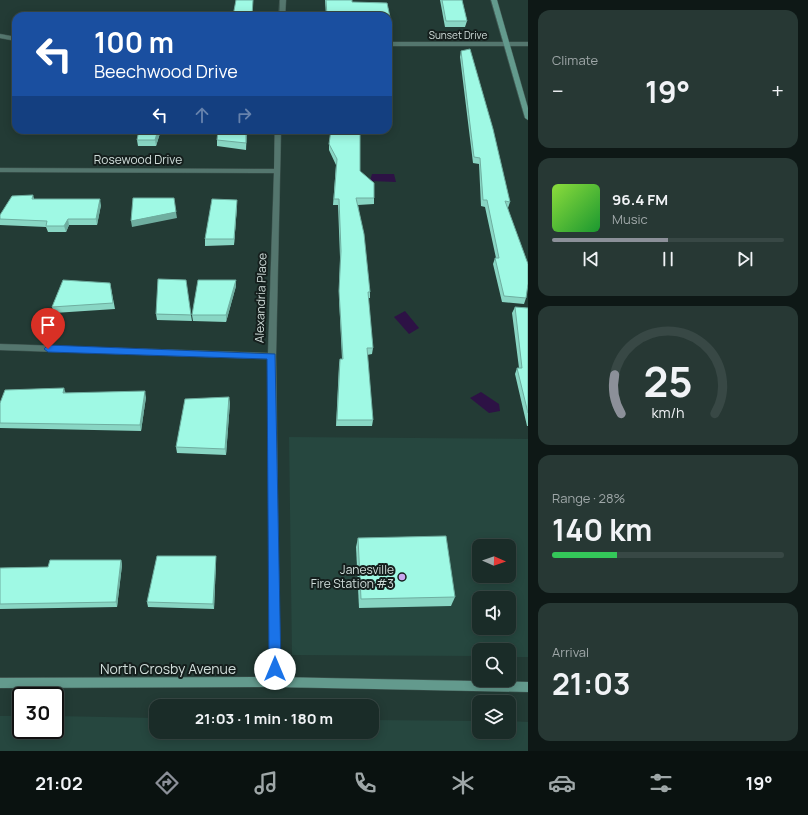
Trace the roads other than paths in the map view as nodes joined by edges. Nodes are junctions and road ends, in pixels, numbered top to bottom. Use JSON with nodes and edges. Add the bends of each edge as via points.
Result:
{"nodes":[{"id":1,"x":282,"y":0,"type":"edge"},
{"id":2,"x":494,"y":0,"type":"edge"},
{"id":3,"x":282,"y":12,"type":"edge"},
{"id":4,"x":0,"y":36,"type":"edge"},
{"id":5,"x":12,"y":38,"type":"edge"},
{"id":6,"x":392,"y":44,"type":"edge"},
{"id":7,"x":506,"y":44,"type":"junction"},
{"id":8,"x":528,"y":44,"type":"edge"},
{"id":9,"x":528,"y":118,"type":"edge"},
{"id":10,"x":278,"y":134,"type":"edge"},
{"id":11,"x":0,"y":170,"type":"edge"},
{"id":12,"x":277,"y":171,"type":"junction"},
{"id":13,"x":0,"y":347,"type":"edge"},
{"id":14,"x":272,"y":356,"type":"junction"},
{"id":15,"x":275,"y":682,"type":"junction"},
{"id":16,"x":0,"y":683,"type":"edge"},
{"id":17,"x":528,"y":687,"type":"edge"}],
"edges":[{"from":1,"to":3,"type":"street"},
{"from":2,"to":7,"type":"street"},
{"from":4,"to":5,"type":"street"},
{"from":6,"to":7,"type":"street","name":"Sunset Drive"},
{"from":7,"to":8,"type":"street","name":"Sunset Drive"},
{"from":7,"to":9,"type":"street"},
{"from":10,"to":12,"type":"street","name":"Alexandria Place"},
{"from":11,"to":12,"type":"street","name":"Rosewood Drive"},
{"from":12,"to":14,"type":"street","name":"Alexandria Place"},
{"from":13,"to":14,"type":"street"},
{"from":14,"to":15,"type":"street","name":"Alexandria Place"},
{"from":15,"to":16,"type":"street","name":"North Crosby Avenue"},
{"from":15,"to":17,"type":"street","name":"North Crosby Avenue"}]}
